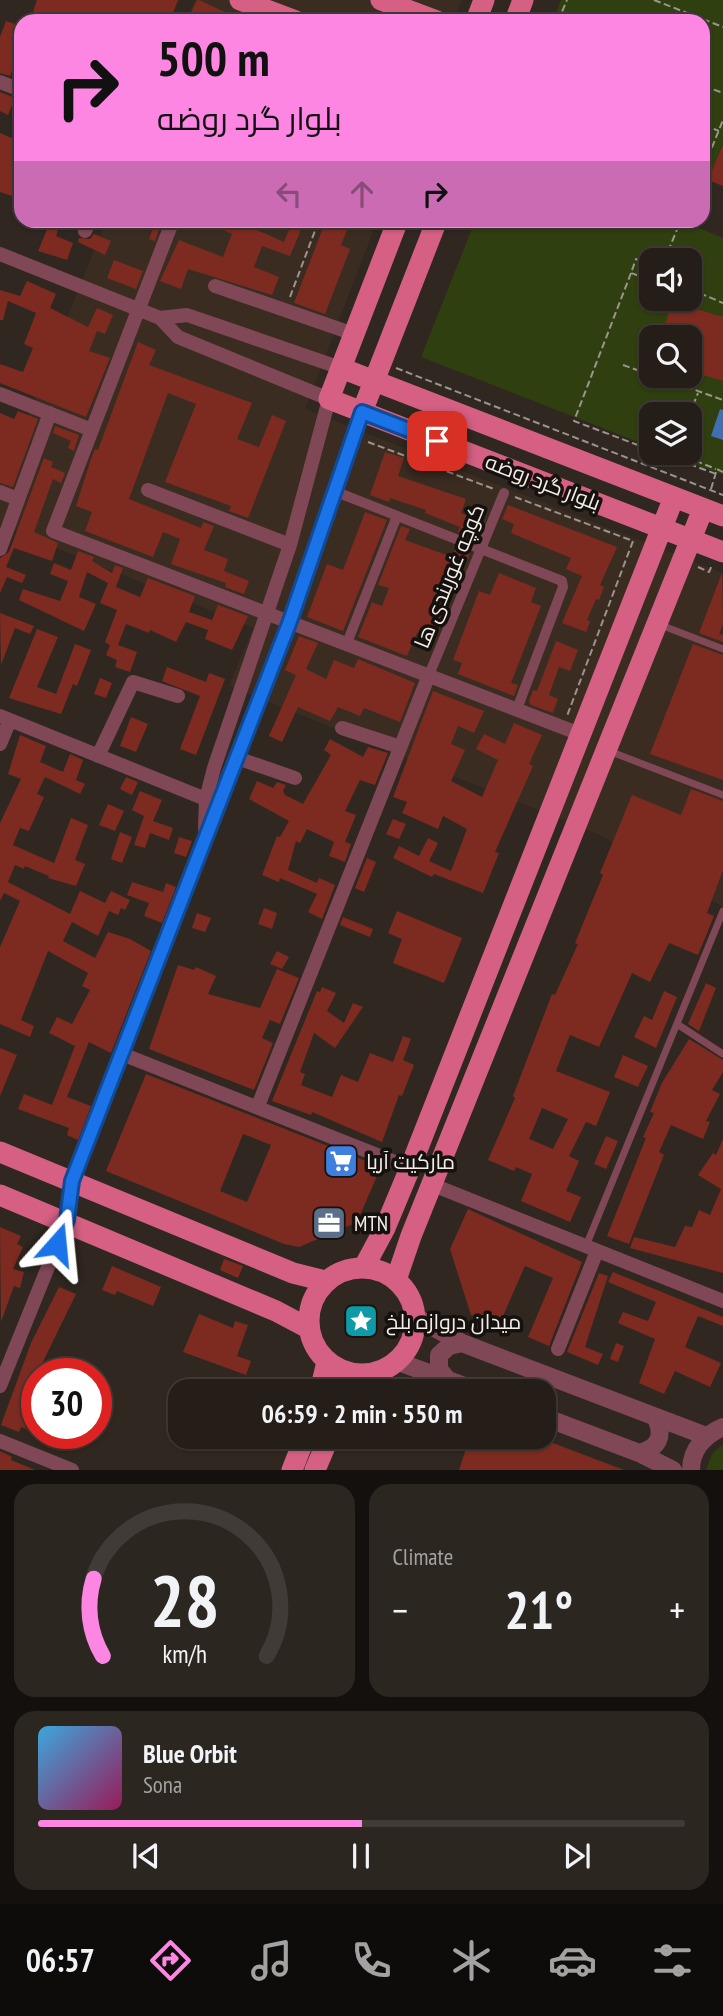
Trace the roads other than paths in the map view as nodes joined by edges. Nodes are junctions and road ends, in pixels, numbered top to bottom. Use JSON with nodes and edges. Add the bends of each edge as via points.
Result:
{"nodes":[{"id":1,"x":381,"y":0,"type":"edge"},
{"id":2,"x":253,"y":7,"type":"edge"},
{"id":3,"x":274,"y":14,"type":"edge"},
{"id":4,"x":418,"y":14,"type":"edge"},
{"id":5,"x":170,"y":228,"type":"edge"},
{"id":6,"x":395,"y":228,"type":"edge"},
{"id":7,"x":434,"y":228,"type":"edge"},
{"id":8,"x":0,"y":254,"type":"edge"},
{"id":9,"x":215,"y":286,"type":"dead end"},
{"id":10,"x":139,"y":310,"type":"junction"},
{"id":11,"x":160,"y":318,"type":"junction"},
{"id":12,"x":354,"y":334,"type":"junction"},
{"id":13,"x":341,"y":368,"type":"junction"},
{"id":14,"x":374,"y":381,"type":"junction"},
{"id":15,"x":0,"y":394,"type":"edge"},
{"id":16,"x":329,"y":399,"type":"junction"},
{"id":17,"x":362,"y":412,"type":"junction"},
{"id":18,"x":50,"y":413,"type":"junction"},
{"id":19,"x":93,"y":430,"type":"junction"},
{"id":20,"x":148,"y":490,"type":"dead end"},
{"id":21,"x":334,"y":491,"type":"junction"},
{"id":22,"x":0,"y":492,"type":"edge"},
{"id":23,"x":504,"y":493,"type":"dead end"},
{"id":24,"x":674,"y":497,"type":"junction"},
{"id":25,"x":18,"y":499,"type":"junction"},
{"id":26,"x":712,"y":505,"type":"edge"},
{"id":27,"x":397,"y":516,"type":"junction"},
{"id":28,"x":661,"y":528,"type":"junction"},
{"id":29,"x":691,"y":539,"type":"junction"},
{"id":30,"x":290,"y":545,"type":"junction"},
{"id":31,"x":0,"y":548,"type":"edge"},
{"id":32,"x":481,"y":550,"type":"junction"},
{"id":33,"x":723,"y":552,"type":"edge"},
{"id":34,"x":268,"y":613,"type":"junction"},
{"id":35,"x":290,"y":621,"type":"junction"},
{"id":36,"x":657,"y":624,"type":"junction"},
{"id":37,"x":347,"y":643,"type":"junction"},
{"id":38,"x":723,"y":649,"type":"edge"},
{"id":39,"x":429,"y":675,"type":"junction"},
{"id":40,"x":177,"y":696,"type":"dead end"},
{"id":41,"x":517,"y":709,"type":"junction"},
{"id":42,"x":5,"y":718,"type":"edge"},
{"id":43,"x":342,"y":728,"type":"dead end"},
{"id":44,"x":580,"y":734,"type":"junction"},
{"id":45,"x":0,"y":744,"type":"edge"},
{"id":46,"x":400,"y":747,"type":"junction"},
{"id":47,"x":606,"y":750,"type":"junction"},
{"id":48,"x":98,"y":756,"type":"junction"},
{"id":49,"x":237,"y":758,"type":"junction"},
{"id":50,"x":295,"y":778,"type":"dead end"},
{"id":51,"x":723,"y":795,"type":"edge"},
{"id":52,"x":212,"y":802,"type":"junction"},
{"id":53,"x":723,"y":911,"type":"edge"},
{"id":54,"x":677,"y":1024,"type":"junction"},
{"id":55,"x":122,"y":1054,"type":"junction"},
{"id":56,"x":723,"y":1054,"type":"edge"},
{"id":57,"x":258,"y":1106,"type":"junction"},
{"id":58,"x":0,"y":1152,"type":"edge"},
{"id":59,"x":410,"y":1168,"type":"junction"},
{"id":60,"x":72,"y":1181,"type":"junction"},
{"id":61,"x":433,"y":1185,"type":"junction"},
{"id":62,"x":0,"y":1195,"type":"edge"},
{"id":63,"x":67,"y":1220,"type":"junction"},
{"id":64,"x":591,"y":1249,"type":"junction"},
{"id":65,"x":364,"y":1267,"type":"junction"},
{"id":66,"x":396,"y":1280,"type":"junction"},
{"id":67,"x":325,"y":1281,"type":"junction"},
{"id":68,"x":723,"y":1301,"type":"edge"},
{"id":69,"x":415,"y":1317,"type":"junction"},
{"id":70,"x":309,"y":1328,"type":"junction"},
{"id":71,"x":462,"y":1343,"type":"junction"},
{"id":72,"x":558,"y":1349,"type":"dead end"},
{"id":73,"x":396,"y":1361,"type":"junction"},
{"id":74,"x":327,"y":1362,"type":"junction"},
{"id":75,"x":323,"y":1379,"type":"edge"},
{"id":76,"x":354,"y":1379,"type":"edge"},
{"id":77,"x":366,"y":1379,"type":"edge"},
{"id":78,"x":447,"y":1379,"type":"joint"},
{"id":79,"x":0,"y":1386,"type":"edge"},
{"id":80,"x":656,"y":1418,"type":"junction"},
{"id":81,"x":556,"y":1422,"type":"edge"},
{"id":82,"x":723,"y":1427,"type":"edge"},
{"id":83,"x":706,"y":1436,"type":"junction"},
{"id":84,"x":0,"y":1441,"type":"edge"},
{"id":85,"x":300,"y":1449,"type":"edge"},
{"id":86,"x":324,"y":1449,"type":"edge"},
{"id":87,"x":639,"y":1453,"type":"junction"},
{"id":88,"x":72,"y":1470,"type":"edge"},
{"id":89,"x":292,"y":1470,"type":"edge"},
{"id":90,"x":315,"y":1470,"type":"edge"},
{"id":91,"x":673,"y":1470,"type":"edge"},
{"id":92,"x":691,"y":1470,"type":"edge"}],
"edges":[{"from":1,"to":4,"type":"main road"},
{"from":2,"to":3,"type":"main road"},
{"from":5,"to":10,"type":"street"},
{"from":6,"to":12,"type":"main road"},
{"from":7,"to":14,"type":"main road"},
{"from":8,"to":10,"type":"street"},
{"from":9,"to":12,"type":"street"},
{"from":10,"to":11,"type":"street"},
{"from":10,"to":19,"type":"street"},
{"from":11,"to":13,"type":"street","via":[[187,315]]},
{"from":11,"to":16,"type":"street","via":[[178,337]]},
{"from":12,"to":13,"type":"main road"},
{"from":13,"to":14,"type":"main road","name":"بلوار گرد روضه"},
{"from":13,"to":16,"type":"main road"},
{"from":14,"to":17,"type":"main road"},
{"from":14,"to":24,"type":"main road","name":"بلوار گرد روضه"},
{"from":15,"to":18,"type":"street"},
{"from":16,"to":17,"type":"main road","name":"بلوار گرد روضه"},
{"from":16,"to":30,"type":"street"},
{"from":17,"to":21,"type":"street"},
{"from":17,"to":28,"type":"main road","name":"بلوار گرد روضه"},
{"from":18,"to":19,"type":"street"},
{"from":18,"to":25,"type":"street"},
{"from":19,"to":34,"type":"street","via":[[54,531]]},
{"from":20,"to":30,"type":"street"},
{"from":21,"to":27,"type":"street"},
{"from":21,"to":35,"type":"street"},
{"from":22,"to":25,"type":"street"},
{"from":23,"to":32,"type":"street","name":"کوچه غوربندی ها"},
{"from":24,"to":26,"type":"main road","name":"بلوار گرد روضه"},
{"from":24,"to":28,"type":"main road"},
{"from":25,"to":31,"type":"street"},
{"from":26,"to":29,"type":"main road"},
{"from":27,"to":32,"type":"street"},
{"from":27,"to":37,"type":"street"},
{"from":28,"to":29,"type":"main road","name":"بلوار گرد روضه"},
{"from":28,"to":44,"type":"main road"},
{"from":29,"to":33,"type":"main road","name":"بلوار گرد روضه"},
{"from":29,"to":36,"type":"main road"},
{"from":30,"to":34,"type":"street"},
{"from":32,"to":39,"type":"street","name":"کوچه غوربندی ها"},
{"from":32,"to":41,"type":"street","via":[[564,584]]},
{"from":34,"to":35,"type":"street"},
{"from":34,"to":52,"type":"street","via":[[230,716]]},
{"from":35,"to":37,"type":"street"},
{"from":35,"to":49,"type":"street"},
{"from":36,"to":38,"type":"lane"},
{"from":36,"to":47,"type":"main road"},
{"from":37,"to":39,"type":"street"},
{"from":39,"to":41,"type":"street"},
{"from":39,"to":46,"type":"street"},
{"from":40,"to":48,"type":"street","via":[[133,682]]},
{"from":41,"to":44,"type":"street"},
{"from":42,"to":45,"type":"street"},
{"from":42,"to":48,"type":"street"},
{"from":43,"to":46,"type":"street"},
{"from":44,"to":59,"type":"main road"},
{"from":46,"to":57,"type":"street"},
{"from":47,"to":51,"type":"lane"},
{"from":47,"to":61,"type":"main road"},
{"from":48,"to":52,"type":"street"},
{"from":49,"to":50,"type":"street"},
{"from":49,"to":52,"type":"street"},
{"from":52,"to":55,"type":"street","via":[[204,841]]},
{"from":53,"to":54,"type":"lane"},
{"from":54,"to":56,"type":"lane"},
{"from":54,"to":64,"type":"lane"},
{"from":55,"to":57,"type":"street"},
{"from":55,"to":60,"type":"street"},
{"from":57,"to":59,"type":"street"},
{"from":58,"to":60,"type":"main road"},
{"from":59,"to":65,"type":"main road"},
{"from":60,"to":63,"type":"street"},
{"from":60,"to":67,"type":"main road","via":[[293,1273]]},
{"from":61,"to":64,"type":"street"},
{"from":61,"to":66,"type":"main road"},
{"from":62,"to":63,"type":"main road"},
{"from":63,"to":70,"type":"main road"},
{"from":63,"to":79,"type":"street"},
{"from":64,"to":68,"type":"street"},
{"from":64,"to":72,"type":"street"},
{"from":65,"to":66,"type":"main road"},
{"from":65,"to":67,"type":"main road","via":[[344,1270]]},
{"from":66,"to":69,"type":"main road","via":[[412,1303]]},
{"from":67,"to":70,"type":"main road","via":[[311,1303]]},
{"from":69,"to":71,"type":"street"},
{"from":69,"to":73,"type":"main road","via":[[407,1349]]},
{"from":70,"to":74,"type":"main road"},
{"from":71,"to":78,"type":"street","via":[[439,1355],[439,1368]]},
{"from":71,"to":80,"type":"street"},
{"from":73,"to":77,"type":"main road"},
{"from":73,"to":78,"type":"street"},
{"from":74,"to":75,"type":"main road"},
{"from":74,"to":76,"type":"main road"},
{"from":80,"to":83,"type":"street"},
{"from":80,"to":87,"type":"street","via":[[661,1429],[659,1441],[651,1450]]},
{"from":81,"to":87,"type":"street"},
{"from":82,"to":83,"type":"street"},
{"from":83,"to":92,"type":"street","via":[[696,1448]]},
{"from":84,"to":88,"type":"street"},
{"from":85,"to":89,"type":"main road"},
{"from":86,"to":90,"type":"main road"},
{"from":87,"to":91,"type":"street"}]}
